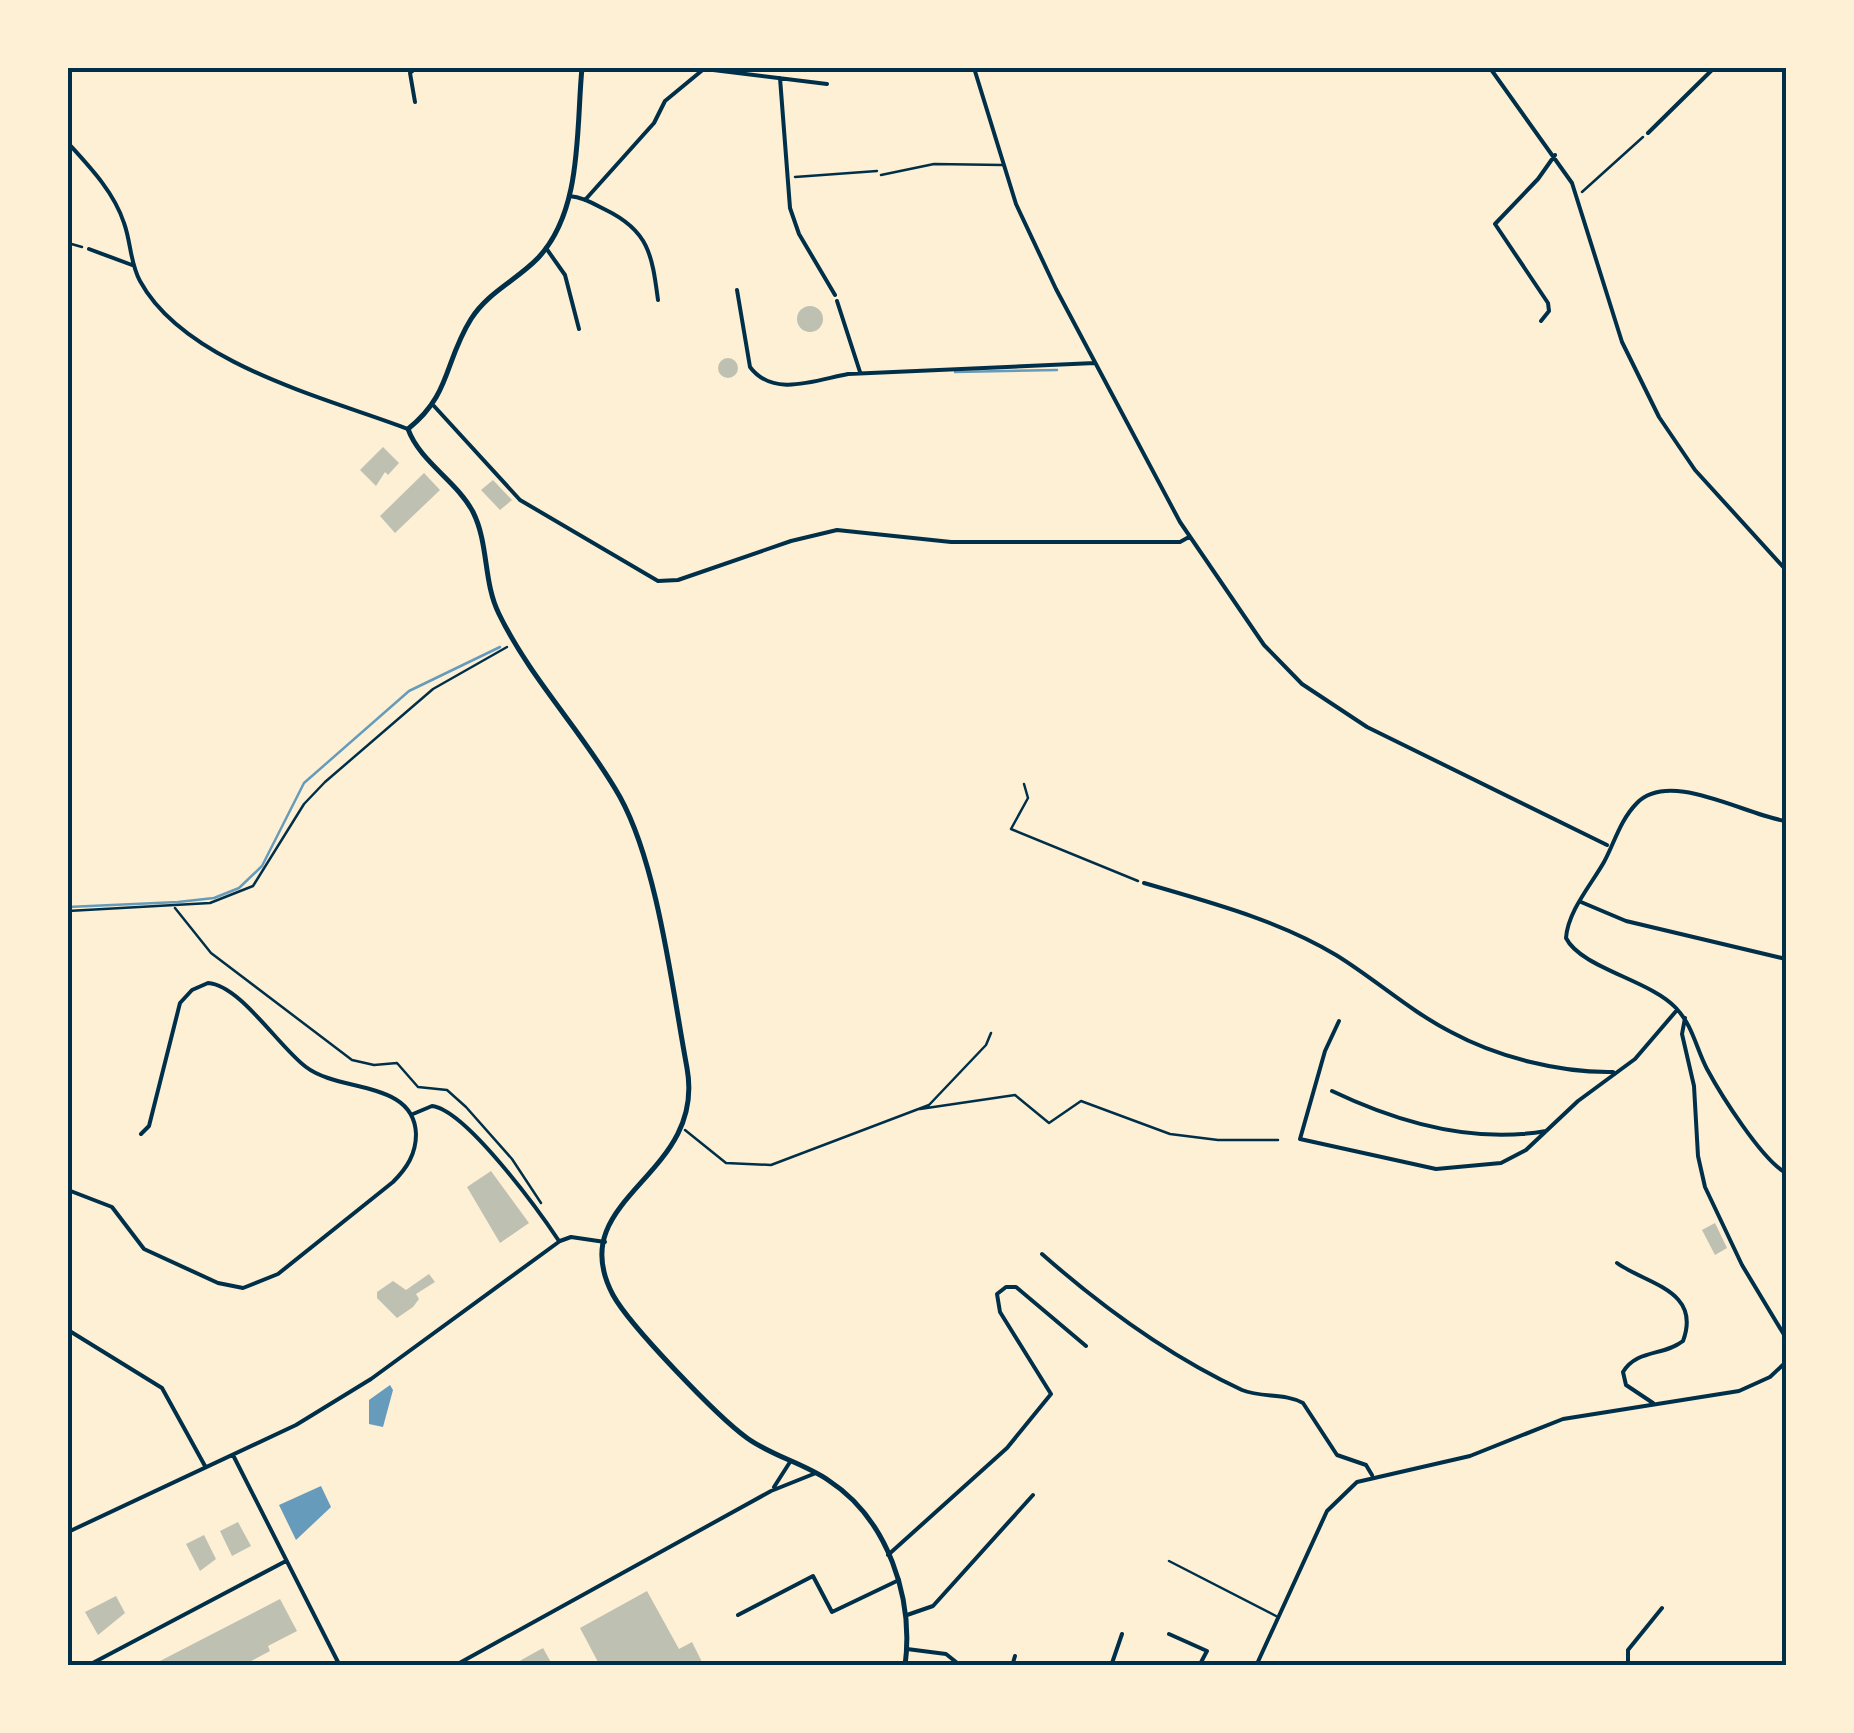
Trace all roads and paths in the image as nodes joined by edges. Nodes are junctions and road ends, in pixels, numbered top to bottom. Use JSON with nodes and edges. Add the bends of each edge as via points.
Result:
{"nodes":[{"id":1,"x":416,"y":68,"type":"edge"},
{"id":2,"x":582,"y":68,"type":"edge"},
{"id":3,"x":705,"y":68,"type":"edge"},
{"id":4,"x":974,"y":68,"type":"edge"},
{"id":5,"x":1490,"y":68,"type":"edge"},
{"id":6,"x":1714,"y":68,"type":"edge"},
{"id":7,"x":780,"y":78,"type":"junction"},
{"id":8,"x":827,"y":84,"type":"dead end"},
{"id":9,"x":415,"y":102,"type":"dead end"},
{"id":10,"x":1648,"y":133,"type":"joint"},
{"id":11,"x":68,"y":143,"type":"edge"},
{"id":12,"x":1554,"y":155,"type":"junction"},
{"id":13,"x":1005,"y":164,"type":"junction"},
{"id":14,"x":881,"y":175,"type":"joint"},
{"id":15,"x":802,"y":177,"type":"dead end"},
{"id":16,"x":569,"y":196,"type":"junction"},
{"id":17,"x":1578,"y":196,"type":"junction"},
{"id":18,"x":586,"y":200,"type":"junction"},
{"id":19,"x":68,"y":243,"type":"edge"},
{"id":20,"x":546,"y":248,"type":"junction"},
{"id":21,"x":88,"y":249,"type":"joint"},
{"id":22,"x":132,"y":265,"type":"junction"},
{"id":23,"x":737,"y":290,"type":"dead end"},
{"id":24,"x":658,"y":300,"type":"dead end"},
{"id":25,"x":1541,"y":321,"type":"dead end"},
{"id":26,"x":579,"y":328,"type":"dead end"},
{"id":27,"x":1095,"y":363,"type":"junction"},
{"id":28,"x":860,"y":373,"type":"junction"},
{"id":29,"x":434,"y":406,"type":"junction"},
{"id":30,"x":408,"y":429,"type":"junction"},
{"id":31,"x":1189,"y":536,"type":"junction"},
{"id":32,"x":1786,"y":570,"type":"edge"},
{"id":33,"x":507,"y":648,"type":"dead end"},
{"id":34,"x":1024,"y":784,"type":"dead end"},
{"id":35,"x":1786,"y":820,"type":"edge"},
{"id":36,"x":1608,"y":845,"type":"junction"},
{"id":37,"x":1144,"y":883,"type":"joint"},
{"id":38,"x":1580,"y":902,"type":"junction"},
{"id":39,"x":174,"y":907,"type":"junction"},
{"id":40,"x":68,"y":911,"type":"edge"},
{"id":41,"x":1786,"y":959,"type":"edge"},
{"id":42,"x":1677,"y":1009,"type":"junction"},
{"id":43,"x":1685,"y":1018,"type":"junction"},
{"id":44,"x":1339,"y":1021,"type":"dead end"},
{"id":45,"x":990,"y":1033,"type":"dead end"},
{"id":46,"x":1613,"y":1072,"type":"junction"},
{"id":47,"x":1332,"y":1091,"type":"dead end"},
{"id":48,"x":920,"y":1108,"type":"junction"},
{"id":49,"x":412,"y":1114,"type":"junction"},
{"id":50,"x":684,"y":1128,"type":"junction"},
{"id":51,"x":1546,"y":1131,"type":"junction"},
{"id":52,"x":142,"y":1134,"type":"dead end"},
{"id":53,"x":1278,"y":1140,"type":"dead end"},
{"id":54,"x":1786,"y":1173,"type":"edge"},
{"id":55,"x":68,"y":1190,"type":"edge"},
{"id":56,"x":542,"y":1206,"type":"dead end"},
{"id":57,"x":559,"y":1241,"type":"junction"},
{"id":58,"x":605,"y":1242,"type":"junction"},
{"id":59,"x":1042,"y":1254,"type":"dead end"},
{"id":60,"x":1617,"y":1264,"type":"dead end"},
{"id":61,"x":68,"y":1330,"type":"edge"},
{"id":62,"x":1786,"y":1338,"type":"edge"},
{"id":63,"x":1086,"y":1346,"type":"dead end"},
{"id":64,"x":1786,"y":1362,"type":"edge"},
{"id":65,"x":1653,"y":1403,"type":"junction"},
{"id":66,"x":233,"y":1455,"type":"junction"},
{"id":67,"x":790,"y":1461,"type":"junction"},
{"id":68,"x":206,"y":1468,"type":"junction"},
{"id":69,"x":816,"y":1473,"type":"junction"},
{"id":70,"x":1373,"y":1477,"type":"junction"},
{"id":71,"x":766,"y":1493,"type":"junction"},
{"id":72,"x":1033,"y":1495,"type":"dead end"},
{"id":73,"x":68,"y":1530,"type":"edge"},
{"id":74,"x":888,"y":1556,"type":"junction"},
{"id":75,"x":286,"y":1561,"type":"junction"},
{"id":76,"x":1168,"y":1561,"type":"dead end"},
{"id":77,"x":900,"y":1580,"type":"junction"},
{"id":78,"x":1662,"y":1608,"type":"dead end"},
{"id":79,"x":738,"y":1615,"type":"dead end"},
{"id":80,"x":907,"y":1615,"type":"junction"},
{"id":81,"x":1276,"y":1616,"type":"junction"},
{"id":82,"x":1122,"y":1634,"type":"dead end"},
{"id":83,"x":1169,"y":1634,"type":"dead end"},
{"id":84,"x":908,"y":1649,"type":"junction"},
{"id":85,"x":1015,"y":1656,"type":"dead end"},
{"id":86,"x":88,"y":1666,"type":"edge"},
{"id":87,"x":338,"y":1666,"type":"edge"},
{"id":88,"x":454,"y":1666,"type":"edge"},
{"id":89,"x":905,"y":1666,"type":"edge"},
{"id":90,"x":962,"y":1666,"type":"edge"},
{"id":91,"x":1012,"y":1666,"type":"edge"},
{"id":92,"x":1111,"y":1666,"type":"edge"},
{"id":93,"x":1199,"y":1666,"type":"edge"},
{"id":94,"x":1256,"y":1666,"type":"edge"},
{"id":95,"x":1628,"y":1666,"type":"edge"}],
"edges":[{"from":1,"to":9,"type":"street","via":[[410,74]]},
{"from":2,"to":16,"type":"street"},
{"from":3,"to":7,"type":"street"},
{"from":3,"to":18,"type":"street","via":[[665,102]]},
{"from":4,"to":13,"type":"street"},
{"from":5,"to":12,"type":"street"},
{"from":6,"to":10,"type":"street"},
{"from":7,"to":8,"type":"street"},
{"from":7,"to":28,"type":"street","via":[[790,208],[836,298]]},
{"from":10,"to":17,"type":"path"},
{"from":11,"to":22,"type":"street","via":[[112,196]]},
{"from":12,"to":17,"type":"street"},
{"from":12,"to":25,"type":"street","via":[[1495,224],[1548,302]]},
{"from":13,"to":14,"type":"lane","via":[[934,164]]},
{"from":13,"to":27,"type":"street","via":[[1025,227]]},
{"from":14,"to":15,"type":"path","via":[[876,170]]},
{"from":16,"to":18,"type":"street"},
{"from":16,"to":20,"type":"street"},
{"from":17,"to":32,"type":"street","via":[[1612,318],[1644,390],[1687,460]]},
{"from":18,"to":24,"type":"street","via":[[637,230],[649,250]]},
{"from":19,"to":21,"type":"path"},
{"from":20,"to":26,"type":"street","via":[[565,275]]},
{"from":20,"to":29,"type":"street","via":[[478,308]]},
{"from":21,"to":22,"type":"street"},
{"from":22,"to":30,"type":"street","via":[[158,306],[194,337],[292,389]]},
{"from":23,"to":28,"type":"street","via":[[750,367],[763,380],[815,384]]},
{"from":27,"to":28,"type":"street"},
{"from":27,"to":31,"type":"street"},
{"from":29,"to":30,"type":"street"},
{"from":29,"to":31,"type":"street","via":[[520,500],[658,581],[836,530],[1010,544],[1180,542]]},
{"from":30,"to":50,"type":"street","via":[[472,510],[498,613],[634,826],[687,1071]]},
{"from":31,"to":36,"type":"street","via":[[1264,645],[1322,699],[1426,759]]},
{"from":33,"to":39,"type":"path","via":[[433,689],[326,782],[304,804],[253,886],[227,900]]},
{"from":34,"to":37,"type":"path","via":[[1028,798],[1011,829]]},
{"from":35,"to":36,"type":"street","via":[[1691,794],[1654,792],[1633,806]]},
{"from":36,"to":38,"type":"street"},
{"from":37,"to":46,"type":"street","via":[[1284,929],[1336,955],[1452,1033],[1536,1062]]},
{"from":38,"to":41,"type":"street","via":[[1626,921]]},
{"from":38,"to":42,"type":"street","via":[[1566,932],[1569,944]]},
{"from":39,"to":40,"type":"path"},
{"from":39,"to":56,"type":"path","via":[[211,953],[352,1060],[396,1063],[418,1087],[447,1090],[512,1158]]},
{"from":42,"to":43,"type":"street"},
{"from":42,"to":46,"type":"street","via":[[1635,1059]]},
{"from":43,"to":54,"type":"street","via":[[1712,1078]]},
{"from":43,"to":62,"type":"street","via":[[1704,1188]]},
{"from":44,"to":51,"type":"street","via":[[1300,1140],[1436,1169],[1471,1169],[1512,1158]]},
{"from":45,"to":48,"type":"path","via":[[986,1045]]},
{"from":46,"to":51,"type":"street"},
{"from":47,"to":51,"type":"street","via":[[1432,1128],[1496,1138]]},
{"from":48,"to":50,"type":"path","via":[[762,1166],[726,1162]]},
{"from":48,"to":53,"type":"path","via":[[1015,1094],[1049,1124],[1080,1102],[1170,1134]]},
{"from":49,"to":52,"type":"street","via":[[388,1094],[316,1074],[228,990],[208,984],[180,1003]]},
{"from":49,"to":55,"type":"street","via":[[414,1147],[402,1173],[278,1274],[254,1286],[218,1283],[144,1249],[112,1207]]},
{"from":49,"to":57,"type":"street","via":[[432,1106],[450,1112],[530,1198]]},
{"from":50,"to":58,"type":"street","via":[[618,1207]]},
{"from":57,"to":58,"type":"street"},
{"from":57,"to":66,"type":"street","via":[[371,1379]]},
{"from":58,"to":67,"type":"street","via":[[605,1274],[629,1318],[746,1438]]},
{"from":59,"to":70,"type":"street","via":[[1197,1366],[1246,1392],[1303,1403],[1337,1456],[1366,1465]]},
{"from":60,"to":65,"type":"street","via":[[1670,1290],[1684,1314],[1683,1341],[1640,1356],[1623,1372],[1626,1386]]},
{"from":61,"to":68,"type":"street","via":[[162,1388]]},
{"from":63,"to":74,"type":"street","via":[[1016,1287],[998,1294],[1000,1312],[1051,1394],[996,1459]]},
{"from":64,"to":65,"type":"street","via":[[1770,1378],[1739,1391]]},
{"from":65,"to":70,"type":"street","via":[[1563,1420],[1470,1456]]},
{"from":66,"to":68,"type":"street"},
{"from":66,"to":75,"type":"street"},
{"from":67,"to":69,"type":"street"},
{"from":67,"to":71,"type":"street"},
{"from":68,"to":73,"type":"street"},
{"from":69,"to":71,"type":"street"},
{"from":69,"to":74,"type":"street","via":[[855,1502]]},
{"from":70,"to":81,"type":"street","via":[[1349,1487],[1327,1511]]},
{"from":71,"to":88,"type":"street"},
{"from":72,"to":80,"type":"street","via":[[933,1606]]},
{"from":74,"to":77,"type":"street"},
{"from":75,"to":86,"type":"street"},
{"from":75,"to":87,"type":"street"},
{"from":76,"to":81,"type":"lane"},
{"from":77,"to":79,"type":"street","via":[[832,1612],[813,1576]]},
{"from":77,"to":80,"type":"street"},
{"from":78,"to":95,"type":"street","via":[[1628,1650]]},
{"from":80,"to":84,"type":"street"},
{"from":81,"to":94,"type":"street"},
{"from":82,"to":92,"type":"street"},
{"from":83,"to":93,"type":"street","via":[[1207,1652]]},
{"from":84,"to":89,"type":"street"},
{"from":84,"to":90,"type":"street","via":[[946,1654]]},
{"from":85,"to":91,"type":"street"}]}
